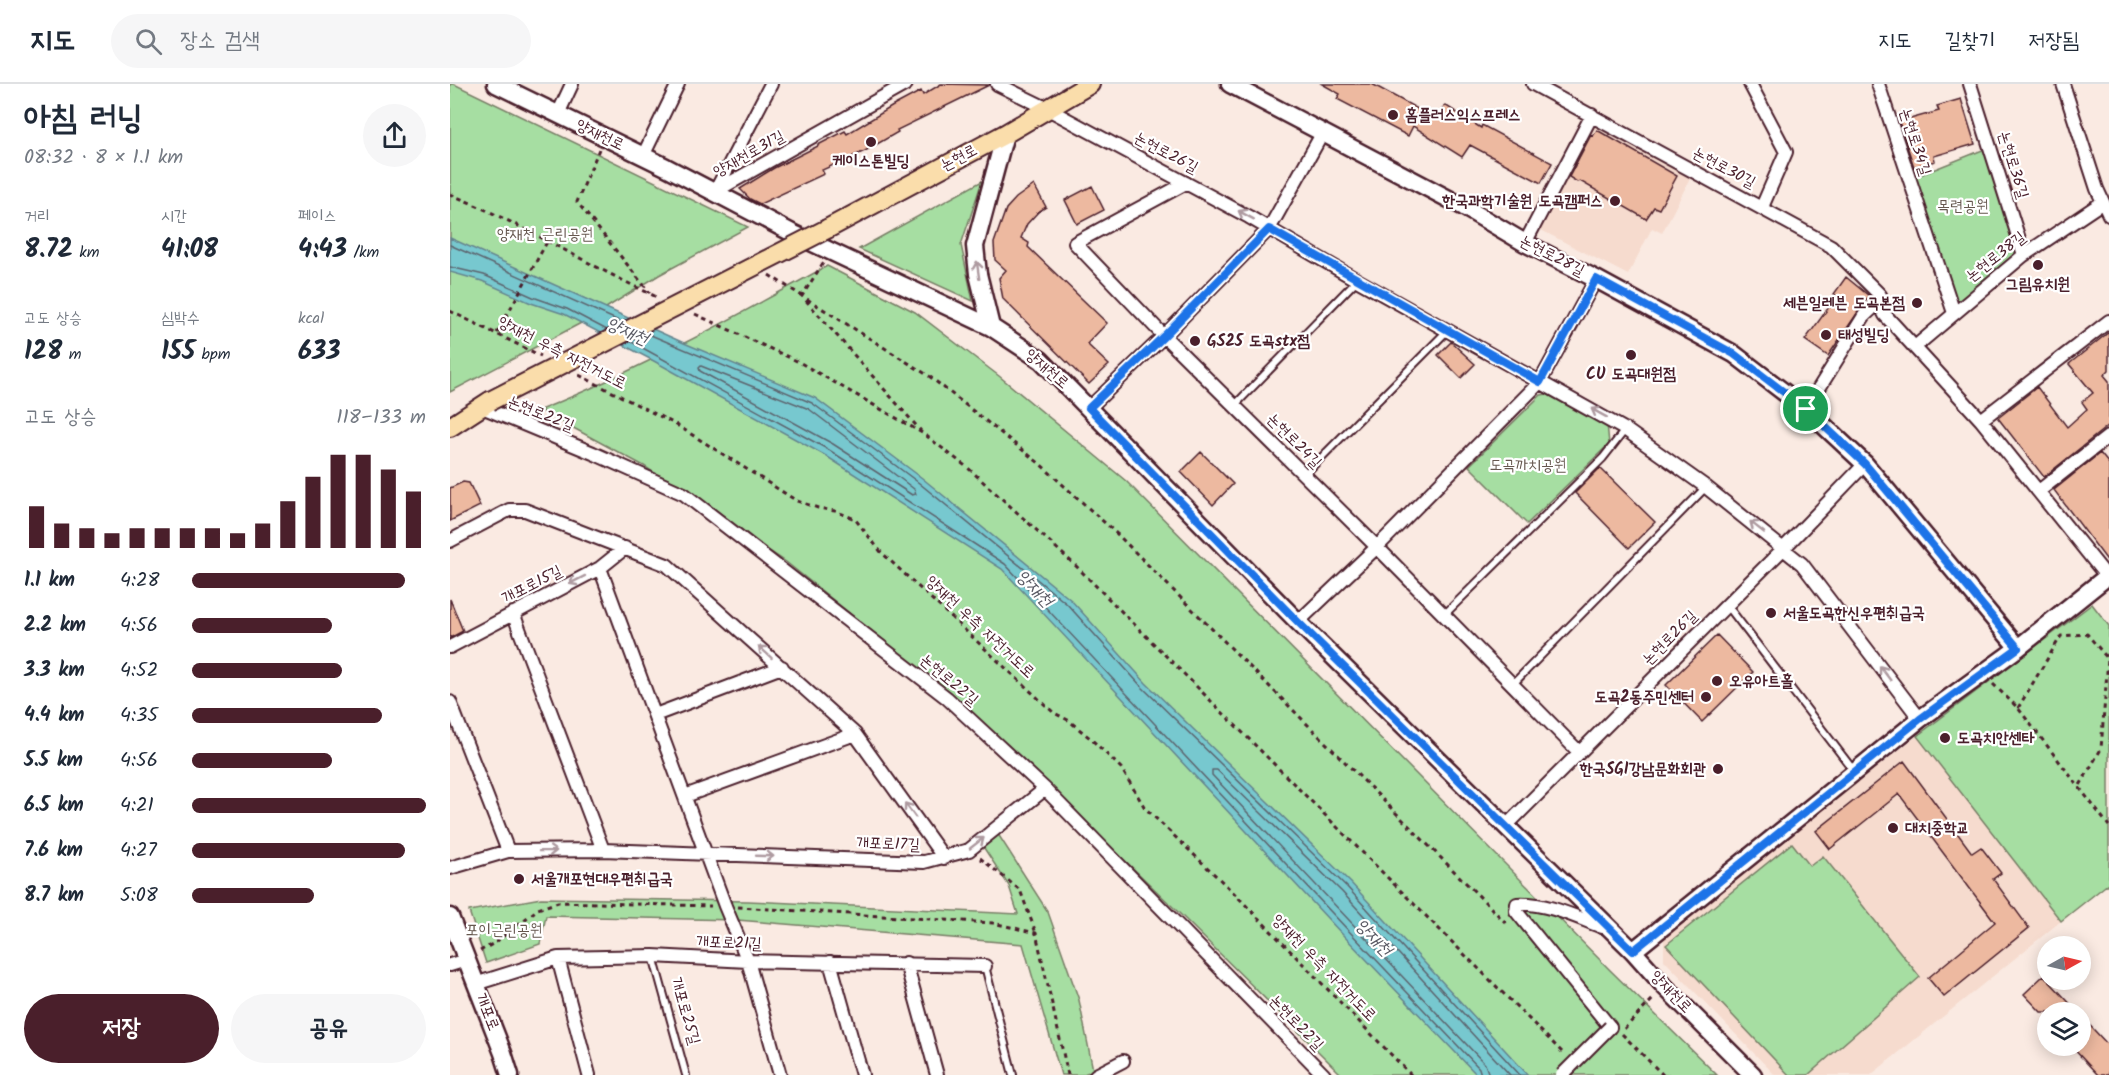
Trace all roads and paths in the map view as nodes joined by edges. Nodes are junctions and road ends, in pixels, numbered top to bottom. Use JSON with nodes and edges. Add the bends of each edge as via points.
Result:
{"nodes":[{"id":1,"x":496,"y":84,"type":"edge"},
{"id":2,"x":572,"y":84,"type":"edge"},
{"id":3,"x":678,"y":84,"type":"edge"},
{"id":4,"x":771,"y":84,"type":"edge"},
{"id":5,"x":906,"y":84,"type":"edge"},
{"id":6,"x":997,"y":84,"type":"edge"},
{"id":7,"x":1230,"y":84,"type":"edge"},
{"id":8,"x":1533,"y":84,"type":"edge"},
{"id":9,"x":1750,"y":84,"type":"edge"},
{"id":10,"x":1878,"y":84,"type":"edge"},
{"id":11,"x":1970,"y":84,"type":"edge"},
{"id":12,"x":2063,"y":84,"type":"edge"},
{"id":13,"x":1087,"y":85,"type":"edge"},
{"id":14,"x":1259,"y":92,"type":"edge"},
{"id":15,"x":1046,"y":108,"type":"junction"},
{"id":16,"x":558,"y":114,"type":"junction"},
{"id":17,"x":1592,"y":115,"type":"junction"},
{"id":18,"x":1005,"y":134,"type":"junction"},
{"id":19,"x":1322,"y":134,"type":"junction"},
{"id":20,"x":604,"y":136,"type":"junction"},
{"id":21,"x":643,"y":156,"type":"junction"},
{"id":22,"x":1186,"y":183,"type":"junction"},
{"id":23,"x":714,"y":192,"type":"junction"},
{"id":24,"x":450,"y":194,"type":"edge"},
{"id":25,"x":2103,"y":202,"type":"junction"},
{"id":26,"x":1762,"y":207,"type":"junction"},
{"id":27,"x":2109,"y":215,"type":"edge"},
{"id":28,"x":1269,"y":229,"type":"junction"},
{"id":29,"x":548,"y":240,"type":"junction"},
{"id":30,"x":1525,"y":243,"type":"junction"},
{"id":31,"x":831,"y":252,"type":"junction"},
{"id":32,"x":2024,"y":255,"type":"junction"},
{"id":33,"x":754,"y":266,"type":"junction"},
{"id":34,"x":1596,"y":279,"type":"junction"},
{"id":35,"x":1357,"y":280,"type":"junction"},
{"id":36,"x":651,"y":294,"type":"junction"},
{"id":37,"x":802,"y":296,"type":"junction"},
{"id":38,"x":660,"y":298,"type":"dead end"},
{"id":39,"x":1879,"y":302,"type":"junction"},
{"id":40,"x":450,"y":310,"type":"edge"},
{"id":41,"x":690,"y":312,"type":"dead end"},
{"id":42,"x":1954,"y":313,"type":"junction"},
{"id":43,"x":2109,"y":321,"type":"edge"},
{"id":44,"x":991,"y":327,"type":"junction"},
{"id":45,"x":1448,"y":330,"type":"junction"},
{"id":46,"x":497,"y":333,"type":"junction"},
{"id":47,"x":1164,"y":336,"type":"junction"},
{"id":48,"x":1916,"y":346,"type":"junction"},
{"id":49,"x":550,"y":361,"type":"dead end"},
{"id":50,"x":570,"y":370,"type":"dead end"},
{"id":51,"x":1540,"y":382,"type":"junction"},
{"id":52,"x":486,"y":404,"type":"junction"},
{"id":53,"x":1235,"y":405,"type":"junction"},
{"id":54,"x":1089,"y":408,"type":"junction"},
{"id":55,"x":1806,"y":409,"type":"junction"},
{"id":56,"x":450,"y":417,"type":"edge"},
{"id":57,"x":1982,"y":420,"type":"junction"},
{"id":58,"x":450,"y":427,"type":"edge"},
{"id":59,"x":1626,"y":430,"type":"junction"},
{"id":60,"x":924,"y":434,"type":"junction"},
{"id":61,"x":2109,"y":436,"type":"edge"},
{"id":62,"x":1865,"y":464,"type":"junction"},
{"id":63,"x":1305,"y":474,"type":"junction"},
{"id":64,"x":1706,"y":487,"type":"junction"},
{"id":65,"x":2038,"y":491,"type":"junction"},
{"id":66,"x":450,"y":541,"type":"edge"},
{"id":67,"x":1377,"y":547,"type":"junction"},
{"id":68,"x":625,"y":548,"type":"junction"},
{"id":69,"x":1783,"y":549,"type":"junction"},
{"id":70,"x":600,"y":568,"type":"junction"},
{"id":71,"x":2108,"y":576,"type":"edge"},
{"id":72,"x":1727,"y":605,"type":"junction"},
{"id":73,"x":513,"y":613,"type":"junction"},
{"id":74,"x":1443,"y":616,"type":"junction"},
{"id":75,"x":1298,"y":622,"type":"junction"},
{"id":76,"x":450,"y":647,"type":"edge"},
{"id":77,"x":2018,"y":648,"type":"junction"},
{"id":78,"x":2108,"y":660,"type":"edge"},
{"id":79,"x":782,"y":667,"type":"junction"},
{"id":80,"x":1983,"y":674,"type":"junction"},
{"id":81,"x":1512,"y":685,"type":"junction"},
{"id":82,"x":450,"y":702,"type":"edge"},
{"id":83,"x":2018,"y":708,"type":"junction"},
{"id":84,"x":655,"y":715,"type":"junction"},
{"id":85,"x":1920,"y":719,"type":"junction"},
{"id":86,"x":855,"y":734,"type":"junction"},
{"id":87,"x":1579,"y":752,"type":"junction"},
{"id":88,"x":1856,"y":772,"type":"junction"},
{"id":89,"x":2079,"y":787,"type":"junction"},
{"id":90,"x":1045,"y":789,"type":"junction"},
{"id":91,"x":685,"y":796,"type":"junction"},
{"id":92,"x":2109,"y":826,"type":"edge"},
{"id":93,"x":1505,"y":827,"type":"junction"},
{"id":94,"x":603,"y":850,"type":"junction"},
{"id":95,"x":969,"y":850,"type":"junction"},
{"id":96,"x":508,"y":851,"type":"junction"},
{"id":97,"x":706,"y":854,"type":"junction"},
{"id":98,"x":944,"y":858,"type":"junction"},
{"id":99,"x":450,"y":868,"type":"edge"},
{"id":100,"x":725,"y":906,"type":"junction"},
{"id":101,"x":450,"y":917,"type":"edge"},
{"id":102,"x":1510,"y":927,"type":"dead end"},
{"id":103,"x":1602,"y":927,"type":"dead end"},
{"id":104,"x":1036,"y":933,"type":"junction"},
{"id":105,"x":1633,"y":951,"type":"junction"},
{"id":106,"x":653,"y":956,"type":"junction"},
{"id":107,"x":558,"y":958,"type":"junction"},
{"id":108,"x":748,"y":961,"type":"junction"},
{"id":109,"x":458,"y":962,"type":"edge"},
{"id":110,"x":830,"y":962,"type":"junction"},
{"id":111,"x":906,"y":963,"type":"junction"},
{"id":112,"x":985,"y":966,"type":"joint"},
{"id":113,"x":475,"y":984,"type":"junction"},
{"id":114,"x":1665,"y":987,"type":"junction"},
{"id":115,"x":1567,"y":1057,"type":"dead end"},
{"id":116,"x":1124,"y":1061,"type":"dead end"},
{"id":117,"x":510,"y":1075,"type":"edge"},
{"id":118,"x":589,"y":1075,"type":"edge"},
{"id":119,"x":686,"y":1075,"type":"edge"},
{"id":120,"x":780,"y":1075,"type":"edge"},
{"id":121,"x":862,"y":1075,"type":"edge"},
{"id":122,"x":937,"y":1075,"type":"edge"},
{"id":123,"x":1013,"y":1075,"type":"edge"},
{"id":124,"x":1068,"y":1075,"type":"edge"},
{"id":125,"x":1096,"y":1075,"type":"edge"},
{"id":126,"x":1324,"y":1075,"type":"edge"},
{"id":127,"x":1411,"y":1075,"type":"edge"},
{"id":128,"x":1562,"y":1075,"type":"edge"},
{"id":129,"x":1663,"y":1075,"type":"edge"},
{"id":130,"x":1753,"y":1075,"type":"edge"}],
"edges":[{"from":1,"to":16,"type":"street","name":"양재천로"},
{"from":2,"to":16,"type":"street","name":"양재천로"},
{"from":3,"to":21,"type":"street","name":"양재천로"},
{"from":4,"to":23,"type":"street","name":"양재천로31길"},
{"from":5,"to":23,"type":"street","name":"양재천로31길"},
{"from":6,"to":15,"type":"street","name":"논현로26길"},
{"from":7,"to":14,"type":"street","name":"논현로28길"},
{"from":8,"to":17,"type":"street","name":"논현로30길"},
{"from":9,"to":26,"type":"street","via":[[1786,152]]},
{"from":10,"to":42,"type":"street","name":"논현로34길"},
{"from":11,"to":32,"type":"street","name":"논현로36길"},
{"from":12,"to":25,"type":"street"},
{"from":13,"to":15,"type":"main road","name":"논현로"},
{"from":14,"to":19,"type":"street","name":"논현로28길"},
{"from":15,"to":18,"type":"main road","name":"논현로"},
{"from":15,"to":22,"type":"street","name":"논현로26길"},
{"from":16,"to":20,"type":"street","name":"양재천로"},
{"from":17,"to":26,"type":"street","name":"논현로30길"},
{"from":17,"to":30,"type":"street"},
{"from":18,"to":33,"type":"main road","name":"논현로","bridge":true},
{"from":44,"to":18,"type":"street","one_way":true,"via":[[975,246]]},
{"from":19,"to":28,"type":"street"},
{"from":19,"to":30,"type":"street","name":"논현로28길"},
{"from":20,"to":21,"type":"street","name":"양재천로"},
{"from":20,"to":36,"type":"path","via":[[578,202]]},
{"from":21,"to":23,"type":"street","name":"양재천로"},
{"from":28,"to":22,"type":"street","name":"논현로26길","one_way":true},
{"from":22,"to":47,"type":"street","name":"논현로24길","via":[[1075,243]]},
{"from":23,"to":31,"type":"street","name":"양재천로"},
{"from":24,"to":29,"type":"path"},
{"from":25,"to":27,"type":"street"},
{"from":25,"to":32,"type":"street","name":"논현로38길"},
{"from":26,"to":39,"type":"street","name":"논현로30길","via":[[1831,246],[1880,295]]},
{"from":28,"to":35,"type":"street","name":"논현로26길"},
{"from":28,"to":47,"type":"street"},
{"from":29,"to":36,"type":"path"},
{"from":29,"to":46,"type":"path"},
{"from":30,"to":34,"type":"street","name":"논현로28길"},
{"from":31,"to":37,"type":"path"},
{"from":31,"to":44,"type":"street","name":"양재천로"},
{"from":32,"to":42,"type":"street","name":"논현로38길"},
{"from":33,"to":37,"type":"path"},
{"from":33,"to":52,"type":"main road","name":"논현로","bridge":true},
{"from":34,"to":51,"type":"street"},
{"from":34,"to":55,"type":"street","name":"논현로28길","via":[[1734,354]]},
{"from":35,"to":45,"type":"street","name":"논현로26길"},
{"from":35,"to":53,"type":"lane"},
{"from":36,"to":38,"type":"path"},
{"from":37,"to":60,"type":"path"},
{"from":37,"to":102,"type":"path","via":[[929,376],[1039,463],[1125,542]]},
{"from":39,"to":48,"type":"street","name":"논현로30길","via":[[1886,315]]},
{"from":39,"to":55,"type":"street","via":[[1864,316]]},
{"from":40,"to":46,"type":"path","name":"양재천 우측 자전거도로"},
{"from":41,"to":60,"type":"path","via":[[799,362]]},
{"from":42,"to":48,"type":"street","name":"논현로38길"},
{"from":43,"to":57,"type":"street"},
{"from":44,"to":54,"type":"street","name":"양재천로","via":[[1041,360]]},
{"from":45,"to":51,"type":"street","name":"논현로26길"},
{"from":45,"to":63,"type":"lane"},
{"from":46,"to":49,"type":"path","name":"양재천 우측 자전거도로"},
{"from":47,"to":53,"type":"street","name":"논현로24길"},
{"from":47,"to":54,"type":"street"},
{"from":48,"to":57,"type":"street","name":"논현로30길"},
{"from":50,"to":127,"type":"path","name":"양재천 우측 자전거도로","via":[[675,424],[797,501],[855,519],[881,552],[923,592],[1054,713],[1068,720],[1113,760],[1145,808],[1234,893]]},
{"from":59,"to":51,"type":"street","name":"논현로26길","one_way":true},
{"from":51,"to":67,"type":"street"},
{"from":52,"to":56,"type":"main road"},
{"from":52,"to":58,"type":"main road"},
{"from":52,"to":90,"type":"street","name":"논현로22길","via":[[684,494],[947,698]]},
{"from":53,"to":63,"type":"street","name":"논현로24길"},
{"from":54,"to":75,"type":"street","name":"양재천로"},
{"from":55,"to":62,"type":"street","name":"논현로28길"},
{"from":57,"to":65,"type":"street","name":"논현로30길"},
{"from":59,"to":64,"type":"street","name":"논현로26길"},
{"from":59,"to":74,"type":"lane","via":[[1603,458]]},
{"from":60,"to":115,"type":"path","via":[[1002,497],[1075,565]]},
{"from":61,"to":65,"type":"street"},
{"from":62,"to":69,"type":"street"},
{"from":62,"to":77,"type":"street","name":"논현로28길"},
{"from":63,"to":67,"type":"street","name":"논현로24길"},
{"from":69,"to":64,"type":"street","name":"논현로26길","one_way":true},
{"from":64,"to":81,"type":"lane"},
{"from":65,"to":71,"type":"street","name":"논현로30길"},
{"from":66,"to":68,"type":"street","via":[[509,510],[525,510]]},
{"from":67,"to":74,"type":"street","name":"논현로24길"},
{"from":67,"to":75,"type":"street"},
{"from":68,"to":70,"type":"street","name":"개포로15길"},
{"from":79,"to":68,"type":"street","one_way":true,"via":[[667,565]]},
{"from":69,"to":72,"type":"street","name":"논현로26길"},
{"from":85,"to":69,"type":"street","name":"논현로26길","one_way":true,"via":[[1802,564]]},
{"from":70,"to":73,"type":"street","name":"개포로15길","one_way":true},
{"from":70,"to":84,"type":"street"},
{"from":71,"to":77,"type":"street"},
{"from":72,"to":87,"type":"street","name":"논현로26길"},
{"from":72,"to":88,"type":"lane"},
{"from":73,"to":76,"type":"street","name":"개포로15길"},
{"from":73,"to":94,"type":"street"},
{"from":74,"to":81,"type":"street","name":"논현로24길"},
{"from":75,"to":93,"type":"street","name":"양재천로"},
{"from":77,"to":80,"type":"street"},
{"from":78,"to":83,"type":"path","via":[[2088,634],[2061,636]]},
{"from":78,"to":89,"type":"path","via":[[2101,749]]},
{"from":79,"to":84,"type":"street"},
{"from":79,"to":86,"type":"street"},
{"from":80,"to":83,"type":"path"},
{"from":80,"to":85,"type":"street"},
{"from":81,"to":87,"type":"street","name":"논현로24길"},
{"from":82,"to":96,"type":"street"},
{"from":83,"to":89,"type":"path"},
{"from":84,"to":91,"type":"street"},
{"from":85,"to":88,"type":"street"},
{"from":86,"to":91,"type":"street"},
{"from":98,"to":86,"type":"street","one_way":true},
{"from":87,"to":93,"type":"street","name":"논현로26길"},
{"from":88,"to":105,"type":"street"},
{"from":89,"to":92,"type":"path"},
{"from":95,"to":90,"type":"street","name":"개포로17길","one_way":true},
{"from":90,"to":126,"type":"street","name":"논현로22길"},
{"from":91,"to":97,"type":"street"},
{"from":93,"to":105,"type":"street","name":"양재천로"},
{"from":96,"to":94,"type":"street","name":"개포로17길","one_way":true},
{"from":94,"to":97,"type":"street","name":"개포로17길"},
{"from":95,"to":98,"type":"street","name":"개포로17길"},
{"from":95,"to":104,"type":"path","via":[[1020,890]]},
{"from":96,"to":99,"type":"street","name":"개포로17길"},
{"from":97,"to":98,"type":"street","name":"개포로17길","one_way":true,"via":[[924,862]]},
{"from":97,"to":100,"type":"street"},
{"from":100,"to":104,"type":"path","via":[[993,923]]},
{"from":100,"to":108,"type":"street"},
{"from":100,"to":109,"type":"path","via":[[558,902],[538,909],[496,942]]},
{"from":101,"to":109,"type":"street","name":"개포로"},
{"from":103,"to":128,"type":"street","bridge":true,"via":[[1566,913],[1517,904],[1516,911],[1610,1027]]},
{"from":104,"to":124,"type":"path"},
{"from":105,"to":114,"type":"street","name":"양재천로"},
{"from":106,"to":107,"type":"street","name":"개포로21길"},
{"from":106,"to":108,"type":"street","name":"개포로21길"},
{"from":106,"to":119,"type":"lane","name":"개포로25길"},
{"from":107,"to":113,"type":"street","name":"개포로21길"},
{"from":107,"to":118,"type":"street"},
{"from":108,"to":110,"type":"street","name":"개포로21길"},
{"from":108,"to":120,"type":"street"},
{"from":109,"to":113,"type":"street","name":"개포로"},
{"from":110,"to":111,"type":"street","name":"개포로21길"},
{"from":110,"to":121,"type":"street"},
{"from":111,"to":112,"type":"street","name":"개포로21길"},
{"from":111,"to":122,"type":"street"},
{"from":112,"to":123,"type":"lane"},
{"from":113,"to":117,"type":"street","name":"개포로"},
{"from":114,"to":129,"type":"path","via":[[1620,1033]]},
{"from":114,"to":130,"type":"street","name":"양재천로"},
{"from":116,"to":125,"type":"street"}]}
